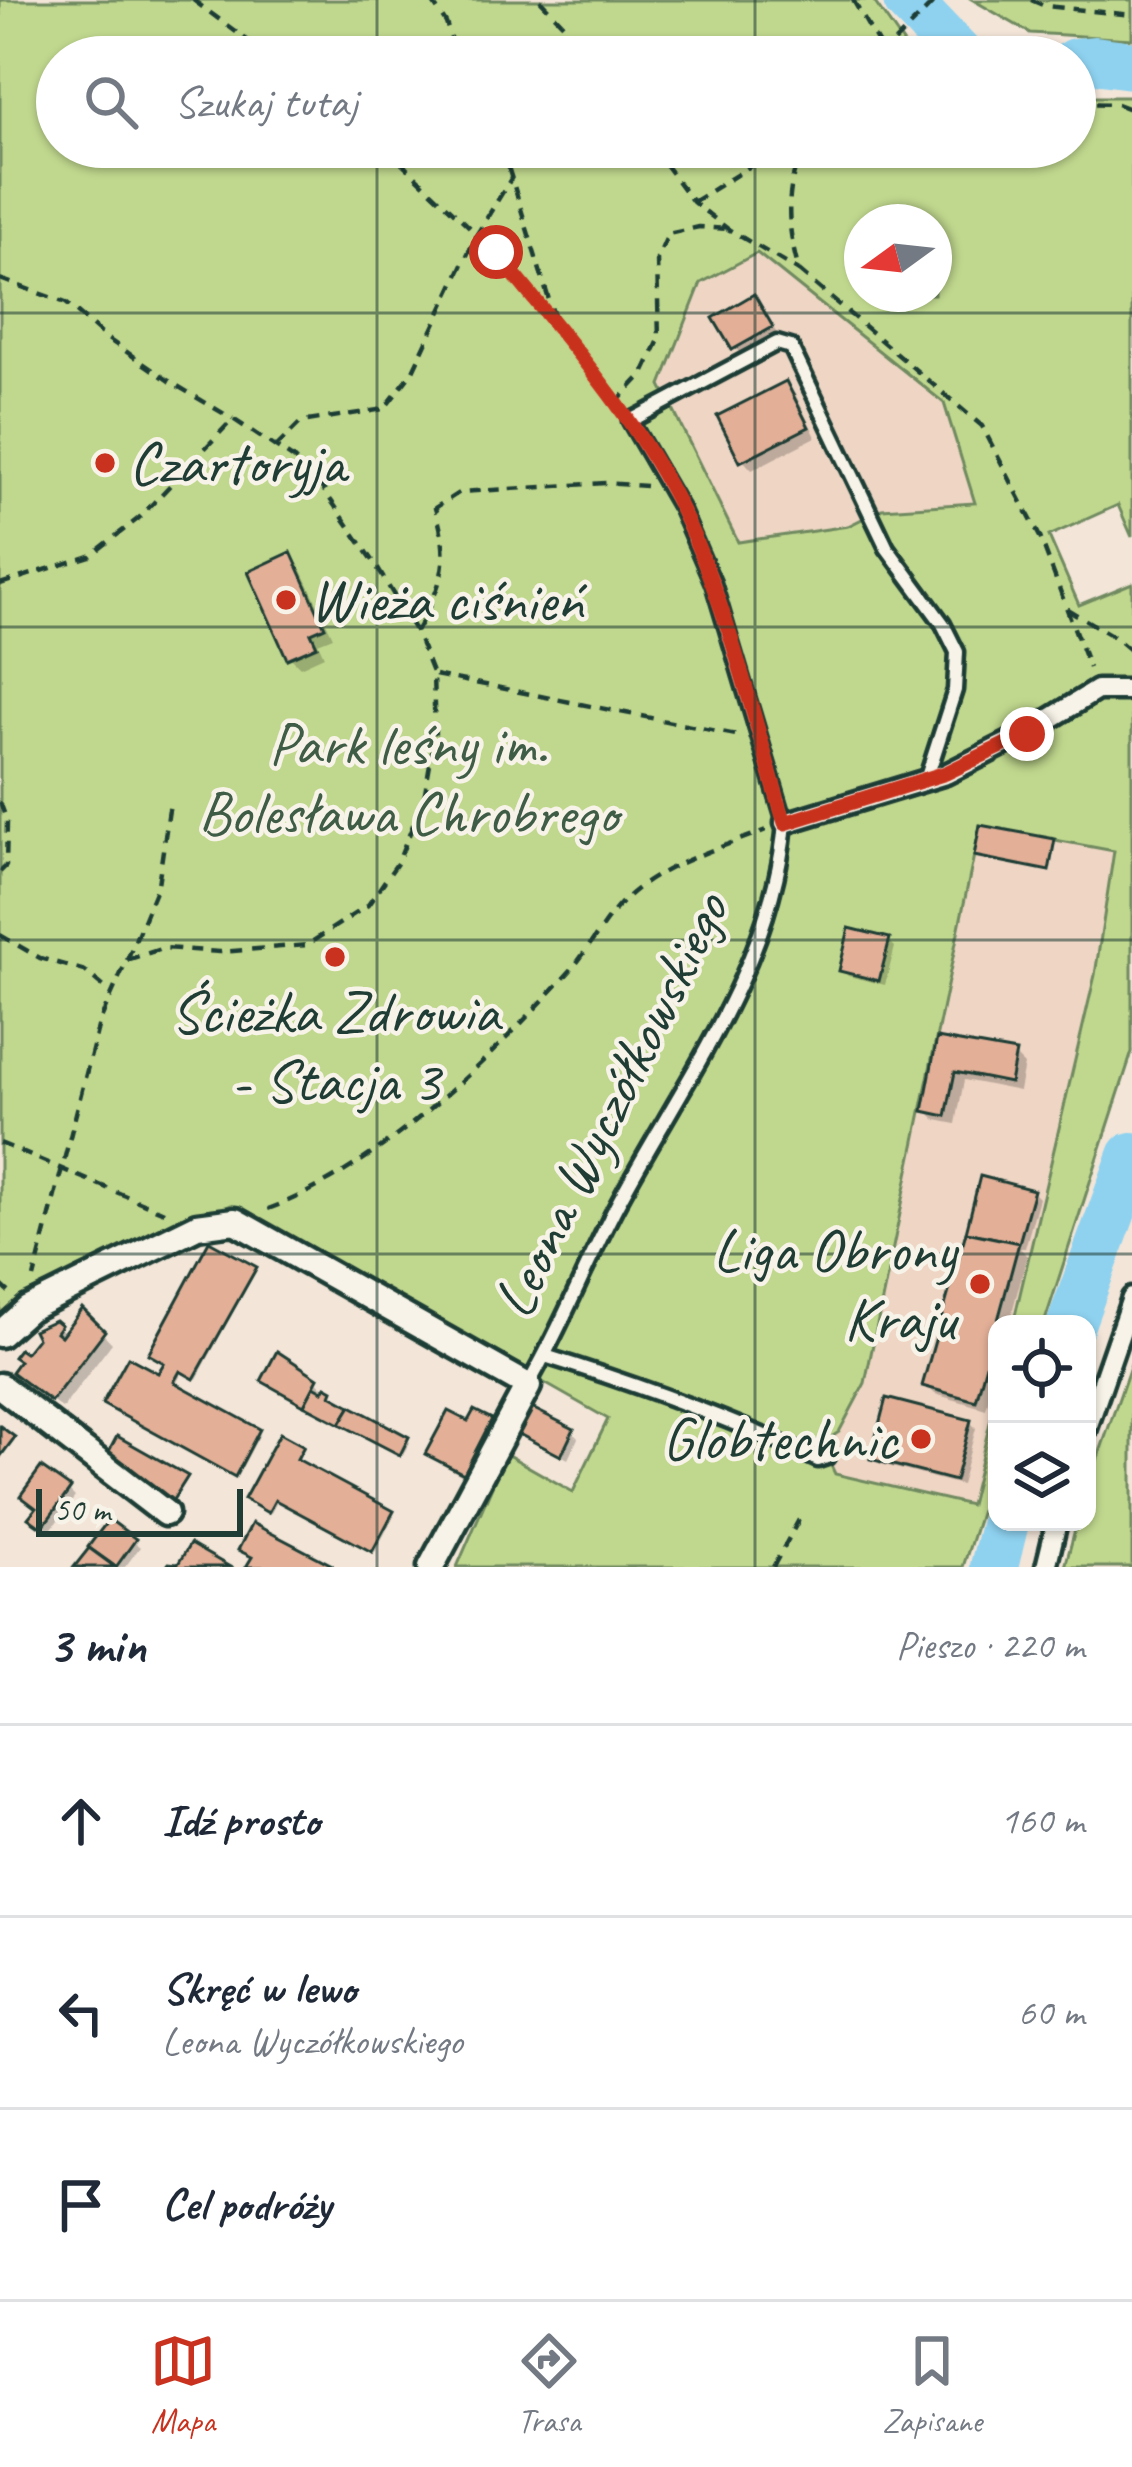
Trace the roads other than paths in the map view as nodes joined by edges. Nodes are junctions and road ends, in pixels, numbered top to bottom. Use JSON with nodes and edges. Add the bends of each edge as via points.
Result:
{"nodes":[{"id":1,"x":1132,"y":690,"type":"edge"},
{"id":2,"x":926,"y":780,"type":"junction"},
{"id":3,"x":785,"y":823,"type":"junction"},
{"id":4,"x":1132,"y":1298,"type":"edge"},
{"id":5,"x":0,"y":1334,"type":"edge"},
{"id":6,"x":545,"y":1356,"type":"junction"},
{"id":7,"x":528,"y":1386,"type":"junction"},
{"id":8,"x":0,"y":1387,"type":"edge"},
{"id":9,"x":1088,"y":1423,"type":"edge"},
{"id":10,"x":827,"y":1457,"type":"dead end"},
{"id":11,"x":165,"y":1513,"type":"dead end"},
{"id":12,"x":1055,"y":1531,"type":"edge"},
{"id":13,"x":431,"y":1567,"type":"edge"},
{"id":14,"x":1046,"y":1567,"type":"edge"}],
"edges":[{"from":1,"to":2,"type":"street","via":[[1097,690],[1027,734]]},
{"from":2,"to":3,"type":"street"},
{"from":2,"to":3,"type":"lane","via":[[955,690],[957,652],[887,548],[791,347],[777,344],[630,421],[713,583]]},
{"from":3,"to":6,"type":"lane","name":"Leona Wyczółkowskiego","via":[[760,933],[731,1001],[616,1206]]},
{"from":4,"to":9,"type":"street"},
{"from":5,"to":7,"type":"street","via":[[28,1310],[197,1226],[235,1221]]},
{"from":6,"to":7,"type":"lane","name":"Leona Wyczółkowskiego"},
{"from":6,"to":10,"type":"lane"},
{"from":7,"to":13,"type":"street","name":"Leona Wyczółkowskiego"},
{"from":8,"to":11,"type":"street"},
{"from":12,"to":14,"type":"street"}]}
